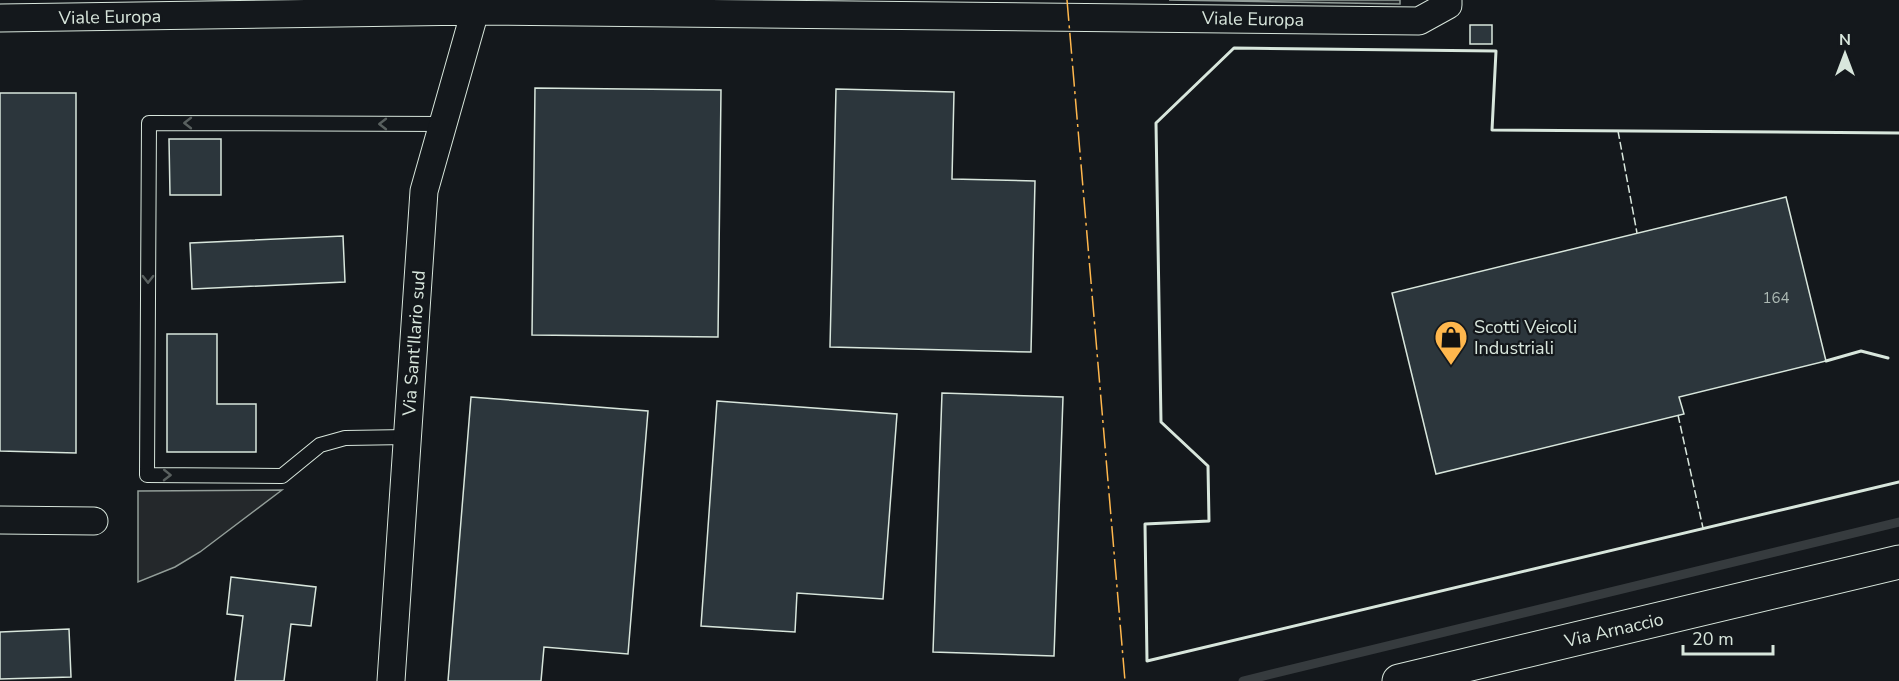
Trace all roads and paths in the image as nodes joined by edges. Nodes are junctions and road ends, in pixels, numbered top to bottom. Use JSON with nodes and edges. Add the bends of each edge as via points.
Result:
{"nodes":[{"id":1,"x":1448,"y":0,"type":"edge"},
{"id":2,"x":432,"y":5,"type":"edge"},
{"id":3,"x":1048,"y":8,"type":"edge"},
{"id":4,"x":111,"y":9,"type":"edge"},
{"id":5,"x":475,"y":11,"type":"junction"},
{"id":6,"x":0,"y":18,"type":"edge"},
{"id":7,"x":442,"y":124,"type":"junction"},
{"id":8,"x":407,"y":437,"type":"junction"},
{"id":9,"x":0,"y":520,"type":"edge"},
{"id":10,"x":94,"y":521,"type":"dead end"},
{"id":11,"x":1899,"y":562,"type":"edge"},
{"id":12,"x":391,"y":681,"type":"edge"},
{"id":13,"x":1399,"y":681,"type":"edge"}],
"edges":[{"from":1,"to":3,"type":"street","name":"Viale Europa","via":[[1448,5],[1419,21]]},
{"from":2,"to":4,"type":"street","name":"Viale Europa"},
{"from":2,"to":5,"type":"street","name":"Viale Europa"},
{"from":3,"to":5,"type":"street","name":"Viale Europa"},
{"from":4,"to":6,"type":"street","name":"Viale Europa"},
{"from":5,"to":7,"type":"street","name":"Via Sant'Ilario sud"},
{"from":7,"to":8,"type":"street","name":"Via Sant'Ilario sud","via":[[424,191]]},
{"from":7,"to":8,"type":"lane","one_way":true,"via":[[149,123],[147,475],[282,476],[320,445],[345,438]]},
{"from":8,"to":12,"type":"street","name":"Via Sant'Ilario sud"},
{"from":9,"to":10,"type":"street"},
{"from":11,"to":13,"type":"main road","name":"Via Arnaccio"}]}
